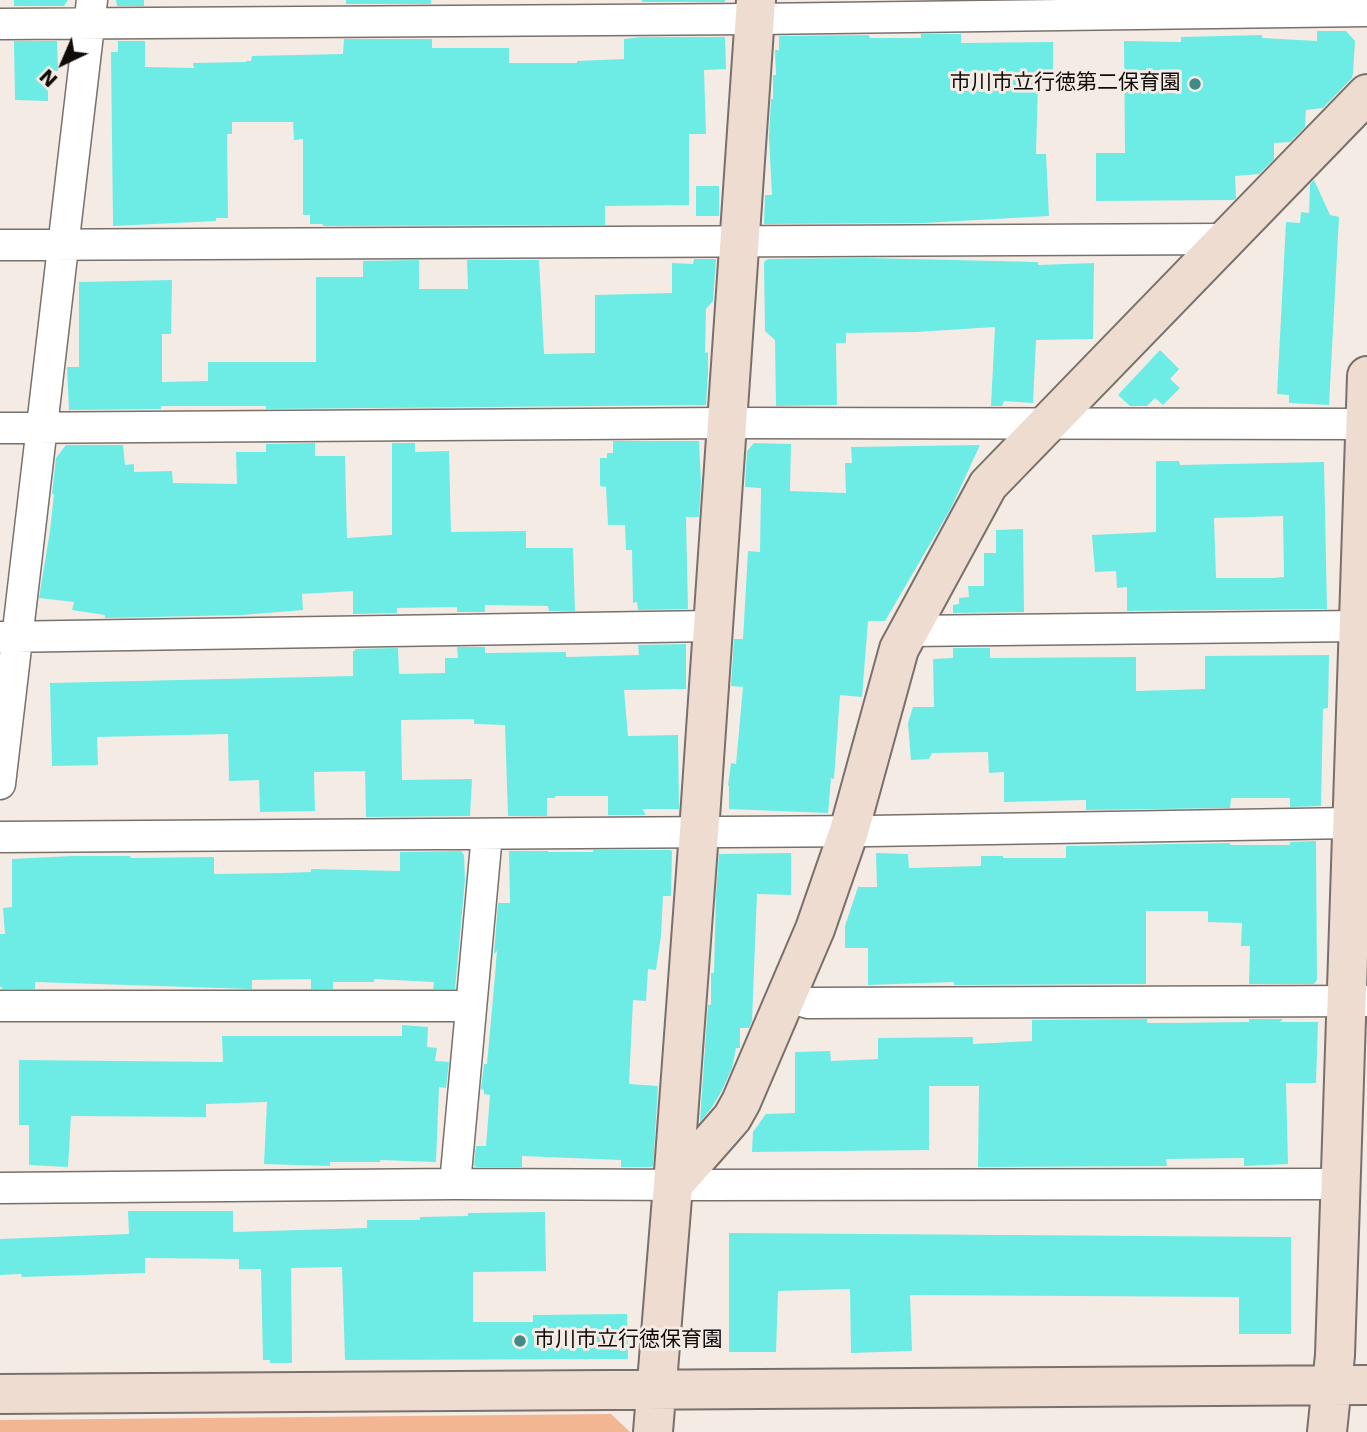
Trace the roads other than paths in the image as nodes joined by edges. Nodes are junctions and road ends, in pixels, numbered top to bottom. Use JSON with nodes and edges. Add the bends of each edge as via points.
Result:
{"nodes":[{"id":1,"x":755,"y":10,"type":"edge"},
{"id":2,"x":91,"y":12,"type":"edge"},
{"id":3,"x":1367,"y":12,"type":"edge"},
{"id":4,"x":0,"y":24,"type":"edge"},
{"id":5,"x":1367,"y":94,"type":"edge"},
{"id":6,"x":1224,"y":239,"type":"junction"},
{"id":7,"x":740,"y":240,"type":"junction"},
{"id":8,"x":63,"y":244,"type":"junction"},
{"id":9,"x":0,"y":245,"type":"edge"},
{"id":10,"x":1367,"y":376,"type":"edge"},
{"id":11,"x":727,"y":424,"type":"junction"},
{"id":12,"x":1045,"y":424,"type":"junction"},
{"id":13,"x":1365,"y":424,"type":"edge"},
{"id":14,"x":0,"y":428,"type":"edge"},
{"id":15,"x":42,"y":428,"type":"junction"},
{"id":16,"x":713,"y":626,"type":"junction"},
{"id":17,"x":1363,"y":626,"type":"edge"},
{"id":18,"x":908,"y":631,"type":"junction"},
{"id":19,"x":8,"y":637,"type":"edge"},
{"id":20,"x":0,"y":784,"type":"edge"},
{"id":21,"x":1352,"y":822,"type":"junction"},
{"id":22,"x":849,"y":831,"type":"junction"},
{"id":23,"x":699,"y":832,"type":"junction"},
{"id":24,"x":487,"y":834,"type":"junction"},
{"id":25,"x":0,"y":836,"type":"edge"},
{"id":26,"x":787,"y":996,"type":"junction"},
{"id":27,"x":1357,"y":1001,"type":"edge"},
{"id":28,"x":0,"y":1006,"type":"edge"},
{"id":29,"x":471,"y":1006,"type":"junction"},
{"id":30,"x":455,"y":1184,"type":"junction"},
{"id":31,"x":1340,"y":1184,"type":"junction"},
{"id":32,"x":673,"y":1185,"type":"junction"},
{"id":33,"x":0,"y":1188,"type":"edge"},
{"id":34,"x":1349,"y":1386,"type":"edge"},
{"id":35,"x":656,"y":1389,"type":"junction"},
{"id":36,"x":0,"y":1394,"type":"edge"},
{"id":37,"x":653,"y":1432,"type":"edge"},
{"id":38,"x":1327,"y":1432,"type":"edge"}],
"edges":[{"from":1,"to":2,"type":"street"},
{"from":1,"to":3,"type":"street"},
{"from":1,"to":7,"type":"street"},
{"from":2,"to":4,"type":"street"},
{"from":2,"to":8,"type":"street"},
{"from":5,"to":6,"type":"street"},
{"from":6,"to":7,"type":"street"},
{"from":6,"to":12,"type":"street"},
{"from":7,"to":8,"type":"street"},
{"from":7,"to":11,"type":"street"},
{"from":8,"to":9,"type":"street"},
{"from":8,"to":15,"type":"street"},
{"from":10,"to":13,"type":"street"},
{"from":11,"to":12,"type":"street"},
{"from":11,"to":15,"type":"street"},
{"from":11,"to":16,"type":"street"},
{"from":12,"to":13,"type":"street"},
{"from":12,"to":18,"type":"street","via":[[988,485]]},
{"from":13,"to":17,"type":"street"},
{"from":14,"to":15,"type":"street"},
{"from":15,"to":19,"type":"street"},
{"from":16,"to":19,"type":"street"},
{"from":16,"to":23,"type":"street"},
{"from":17,"to":18,"type":"street"},
{"from":17,"to":21,"type":"street"},
{"from":18,"to":22,"type":"street","via":[[899,649]]},
{"from":19,"to":20,"type":"street"},
{"from":21,"to":22,"type":"street"},
{"from":21,"to":27,"type":"street"},
{"from":22,"to":23,"type":"street"},
{"from":22,"to":26,"type":"street"},
{"from":23,"to":24,"type":"street"},
{"from":23,"to":32,"type":"street"},
{"from":24,"to":25,"type":"street"},
{"from":24,"to":29,"type":"street"},
{"from":26,"to":27,"type":"street","via":[[807,1003]]},
{"from":26,"to":32,"type":"street","via":[[741,1102]]},
{"from":27,"to":31,"type":"street"},
{"from":28,"to":29,"type":"street"},
{"from":29,"to":30,"type":"street"},
{"from":30,"to":32,"type":"street"},
{"from":30,"to":33,"type":"street"},
{"from":31,"to":32,"type":"street"},
{"from":31,"to":34,"type":"street","via":[[1335,1355]]},
{"from":32,"to":35,"type":"street"},
{"from":34,"to":35,"type":"street"},
{"from":34,"to":38,"type":"street"},
{"from":35,"to":36,"type":"street"},
{"from":35,"to":37,"type":"street"}]}
